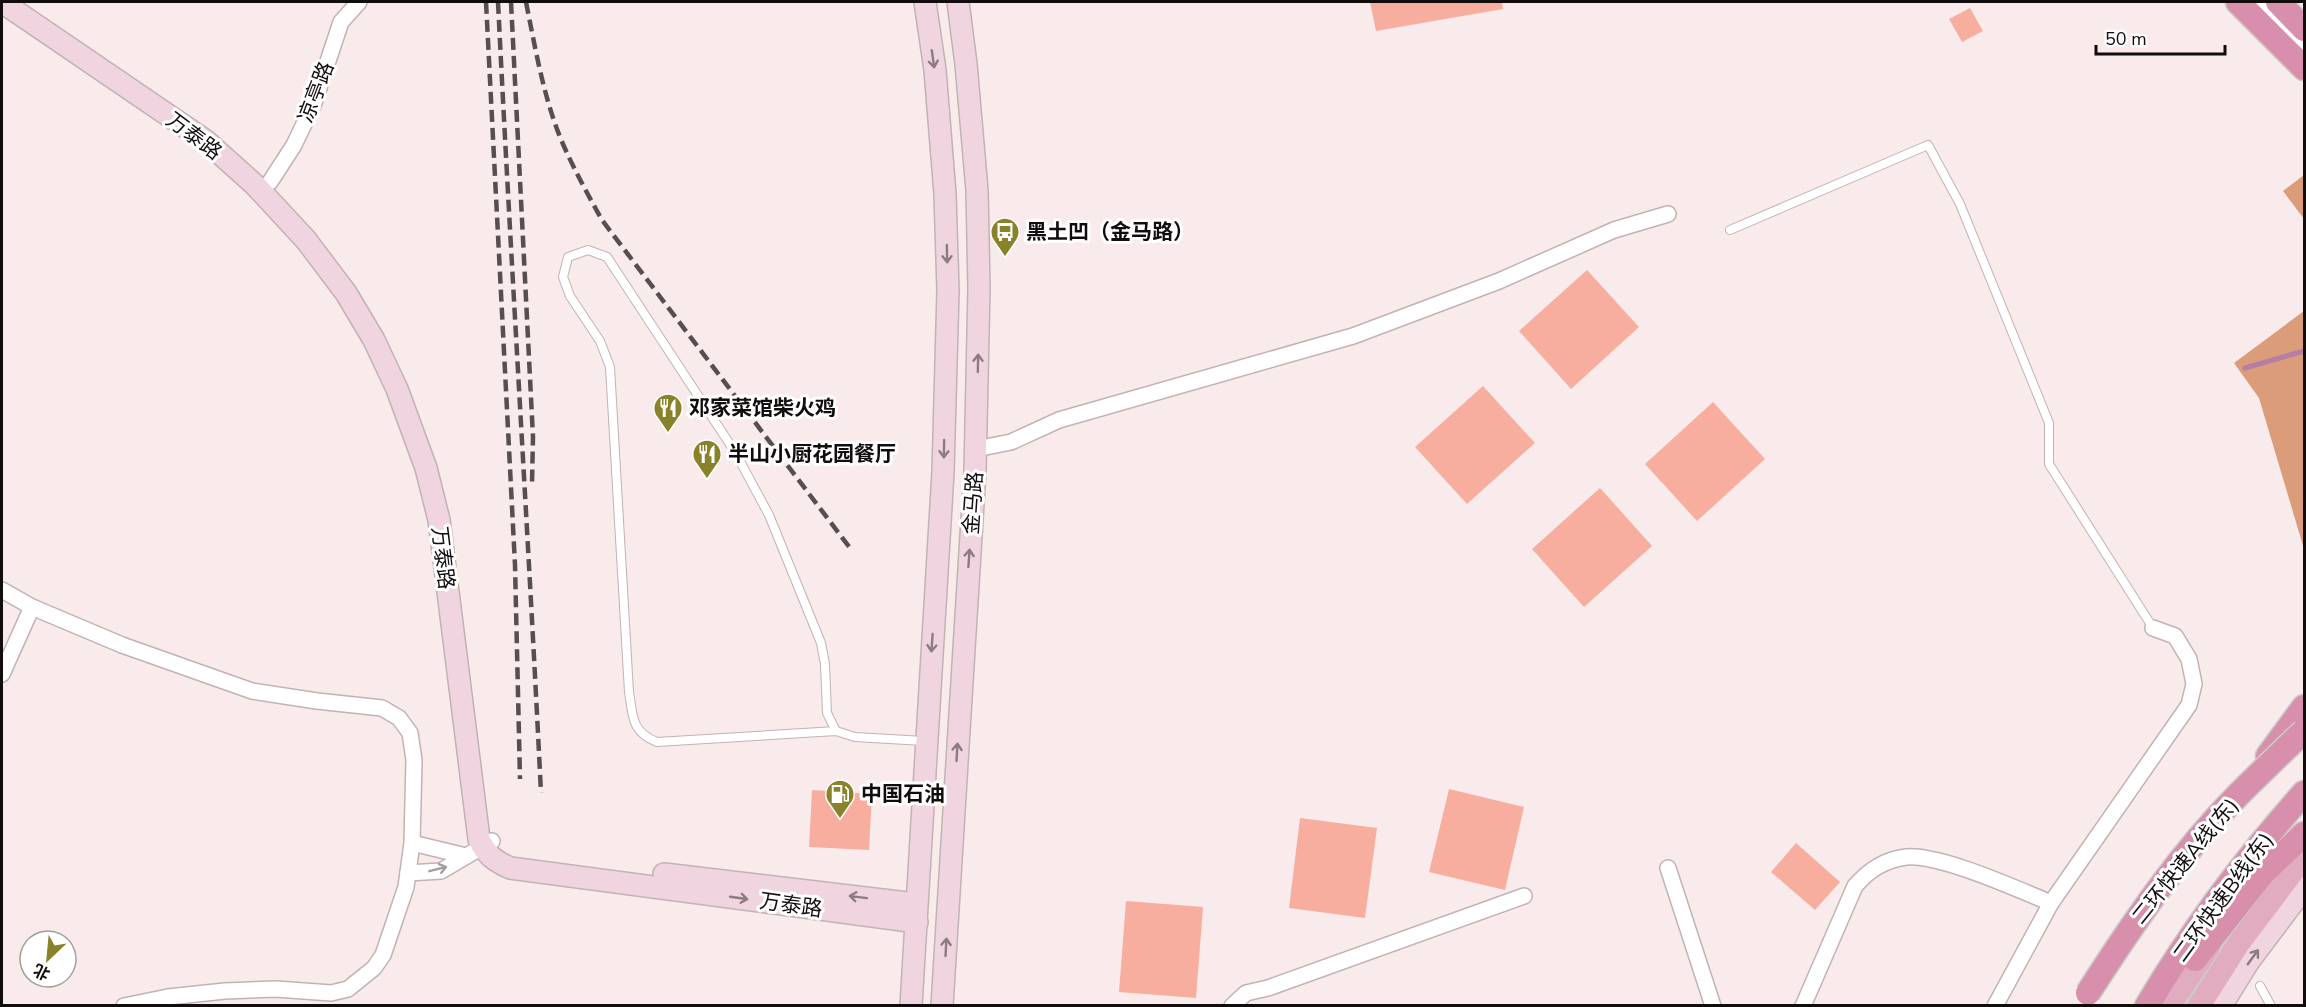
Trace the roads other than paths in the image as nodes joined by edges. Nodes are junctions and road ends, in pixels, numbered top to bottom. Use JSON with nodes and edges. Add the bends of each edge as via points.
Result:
{"nodes":[{"id":1,"x":24,"y":2,"type":"edge"},
{"id":2,"x":359,"y":2,"type":"edge"},
{"id":3,"x":926,"y":2,"type":"edge"},
{"id":4,"x":958,"y":2,"type":"edge"},
{"id":5,"x":2238,"y":2,"type":"edge"},
{"id":6,"x":2255,"y":2,"type":"edge"},
{"id":7,"x":2278,"y":2,"type":"edge"},
{"id":8,"x":2,"y":3,"type":"edge"},
{"id":9,"x":2304,"y":29,"type":"edge"},
{"id":10,"x":2304,"y":50,"type":"edge"},
{"id":11,"x":2304,"y":68,"type":"edge"},
{"id":12,"x":270,"y":182,"type":"junction"},
{"id":13,"x":1668,"y":214,"type":"dead end"},
{"id":14,"x":1730,"y":230,"type":"dead end"},
{"id":15,"x":976,"y":449,"type":"junction"},
{"id":16,"x":2,"y":590,"type":"edge"},
{"id":17,"x":32,"y":607,"type":"junction"},
{"id":18,"x":2153,"y":628,"type":"joint"},
{"id":19,"x":2,"y":674,"type":"edge"},
{"id":20,"x":2304,"y":707,"type":"edge"},
{"id":21,"x":2304,"y":718,"type":"edge"},
{"id":22,"x":836,"y":731,"type":"junction"},
{"id":23,"x":2304,"y":731,"type":"edge"},
{"id":24,"x":926,"y":741,"type":"junction"},
{"id":25,"x":2304,"y":784,"type":"edge"},
{"id":26,"x":2304,"y":793,"type":"edge"},
{"id":27,"x":2237,"y":796,"type":"junction"},
{"id":28,"x":2303,"y":828,"type":"edge"},
{"id":29,"x":412,"y":843,"type":"junction"},
{"id":30,"x":480,"y":848,"type":"junction"},
{"id":31,"x":2304,"y":857,"type":"edge"},
{"id":32,"x":1668,"y":868,"type":"dead end"},
{"id":33,"x":408,"y":873,"type":"junction"},
{"id":34,"x":2302,"y":895,"type":"edge"},
{"id":35,"x":1524,"y":896,"type":"dead end"},
{"id":36,"x":2051,"y":903,"type":"junction"},
{"id":37,"x":917,"y":913,"type":"junction"},
{"id":38,"x":2256,"y":919,"type":"junction"},
{"id":39,"x":2239,"y":943,"type":"junction"},
{"id":40,"x":2260,"y":986,"type":"dead end"},
{"id":41,"x":124,"y":1005,"type":"edge"},
{"id":42,"x":912,"y":1005,"type":"edge"},
{"id":43,"x":942,"y":1005,"type":"edge"},
{"id":44,"x":1232,"y":1005,"type":"edge"},
{"id":45,"x":1713,"y":1005,"type":"edge"},
{"id":46,"x":1803,"y":1005,"type":"edge"},
{"id":47,"x":1995,"y":1005,"type":"edge"},
{"id":48,"x":2082,"y":1005,"type":"edge"},
{"id":49,"x":2087,"y":1005,"type":"edge"},
{"id":50,"x":2140,"y":1005,"type":"edge"},
{"id":51,"x":2147,"y":1005,"type":"edge"},
{"id":52,"x":2158,"y":1005,"type":"edge"},
{"id":53,"x":2170,"y":1005,"type":"edge"},
{"id":54,"x":2199,"y":1005,"type":"edge"},
{"id":55,"x":2221,"y":1005,"type":"edge"},
{"id":56,"x":2271,"y":1005,"type":"edge"}],
"edges":[{"from":1,"to":12,"type":"main road","name":"万泰路","via":[[214,131]]},
{"from":2,"to":12,"type":"street","name":"凉亭路","via":[[341,22],[314,103]]},
{"from":3,"to":24,"type":"main road","name":"金马路","one_way":true,"via":[[945,194],[948,290],[943,472]]},
{"from":15,"to":4,"type":"main road","name":"金马路","one_way":true,"via":[[977,190]]},
{"from":5,"to":11,"type":"highway"},
{"from":6,"to":10,"type":"street"},
{"from":7,"to":9,"type":"highway"},
{"from":8,"to":30,"type":"main road","name":"万泰路","via":[[206,141],[255,185],[306,240],[346,293],[374,340],[426,468],[439,520]]},
{"from":12,"to":30,"type":"main road","name":"万泰路","via":[[316,231],[357,286],[408,384],[438,464],[452,518]]},
{"from":13,"to":15,"type":"street","via":[[1614,230],[1499,281],[1353,336],[1059,420],[1011,442]]},
{"from":14,"to":18,"type":"lane","via":[[1928,145],[1960,204],[2049,423],[2049,464]]},
{"from":43,"to":15,"type":"main road","name":"金马路","one_way":true},
{"from":16,"to":17,"type":"street"},
{"from":17,"to":19,"type":"street"},
{"from":17,"to":29,"type":"street","via":[[122,645],[252,691],[382,708],[399,718],[410,733],[414,760]]},
{"from":18,"to":36,"type":"street","via":[[2175,636],[2189,659],[2194,684],[2189,705]]},
{"from":20,"to":27,"type":"highway","bridge":true},
{"from":21,"to":49,"type":"main road","via":[[2194,849]]},
{"from":22,"to":22,"type":"lane","via":[[827,713],[821,643],[769,515],[735,452],[607,257],[588,250],[568,257],[563,277],[570,297],[600,341],[610,367],[628,692],[639,732],[657,742]]},
{"from":22,"to":24,"type":"lane","via":[[855,737]]},
{"from":23,"to":27,"type":"highway","name":"二环快速A线(东)","bridge":true},
{"from":24,"to":37,"type":"main road","name":"金马路"},
{"from":25,"to":50,"type":"main road","via":[[2209,902]]},
{"from":26,"to":51,"type":"highway","name":"二环快速B线(东)","via":[[2220,896]]},
{"from":27,"to":48,"type":"highway","name":"二环快速A线(东)","bridge":true,"via":[[2146,906]]},
{"from":28,"to":38,"type":"main road","via":[[2286,847],[2274,888]]},
{"from":28,"to":52,"type":"highway"},
{"from":28,"to":53,"type":"main road","via":[[2224,925]]},
{"from":29,"to":30,"type":"street"},
{"from":29,"to":33,"type":"street"},
{"from":33,"to":30,"type":"street","one_way":true,"via":[[441,871]]},
{"from":30,"to":37,"type":"main road","name":"万泰路"},
{"from":31,"to":38,"type":"main road"},
{"from":32,"to":45,"type":"street"},
{"from":33,"to":41,"type":"street","via":[[383,955],[374,968],[348,989],[331,993],[225,991]]},
{"from":55,"to":34,"type":"main road","one_way":true,"via":[[2249,961]]},
{"from":35,"to":44,"type":"street","via":[[1246,993]]},
{"from":36,"to":46,"type":"street","via":[[1932,859],[1907,857],[1884,862],[1866,872],[1855,886]]},
{"from":36,"to":47,"type":"street"},
{"from":37,"to":42,"type":"main road","name":"金马路"},
{"from":38,"to":39,"type":"main road"},
{"from":39,"to":53,"type":"main road","via":[[2223,962]]},
{"from":39,"to":54,"type":"main road"},
{"from":40,"to":56,"type":"lane"}]}
